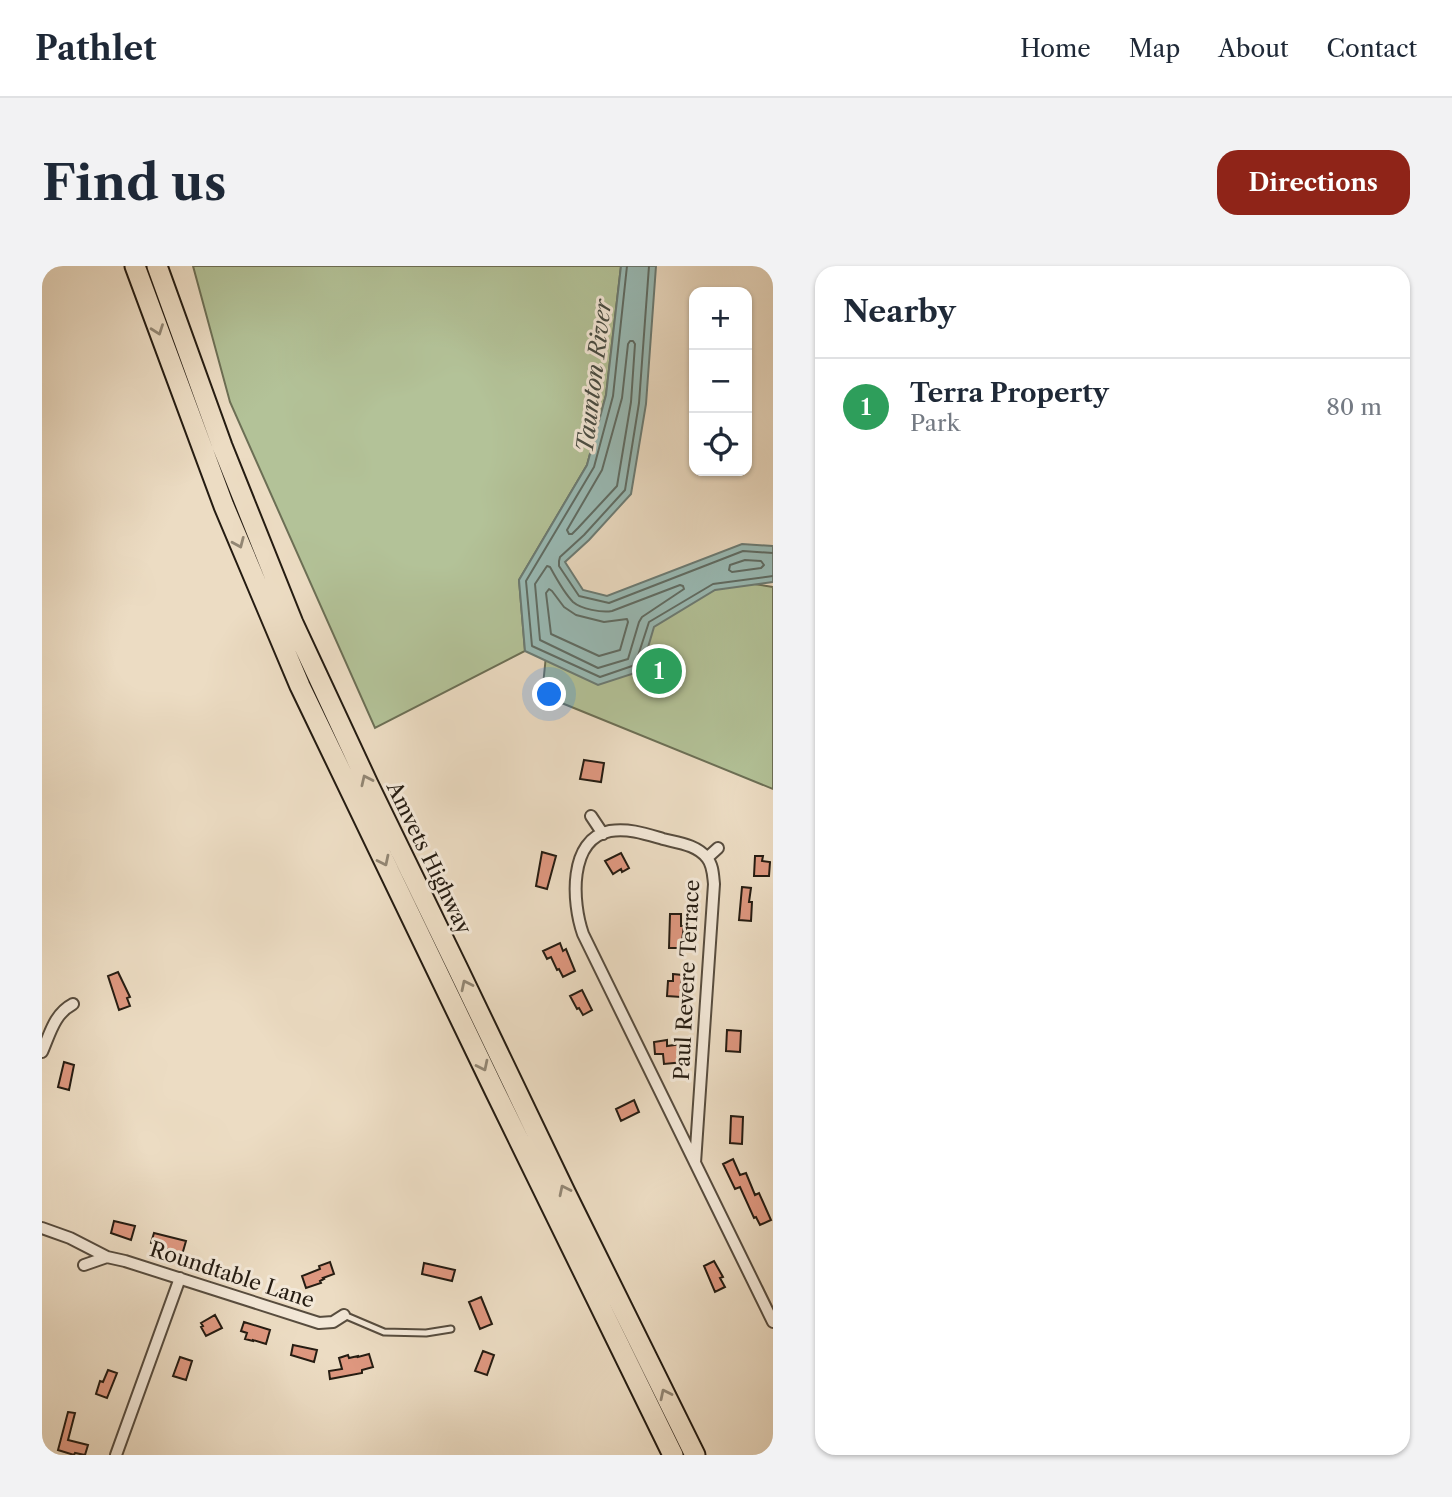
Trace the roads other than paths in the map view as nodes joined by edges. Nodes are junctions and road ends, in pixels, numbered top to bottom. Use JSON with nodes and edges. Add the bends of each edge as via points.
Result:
{"nodes":[{"id":1,"x":135,"y":266,"type":"edge"},
{"id":2,"x":157,"y":266,"type":"edge"},
{"id":3,"x":591,"y":816,"type":"dead end"},
{"id":4,"x":603,"y":834,"type":"junction"},
{"id":5,"x":718,"y":848,"type":"dead end"},
{"id":6,"x":707,"y":858,"type":"junction"},
{"id":7,"x":73,"y":1004,"type":"dead end"},
{"id":8,"x":42,"y":1052,"type":"edge"},
{"id":9,"x":695,"y":1163,"type":"junction"},
{"id":10,"x":42,"y":1228,"type":"edge"},
{"id":11,"x":107,"y":1257,"type":"junction"},
{"id":12,"x":84,"y":1265,"type":"dead end"},
{"id":13,"x":180,"y":1278,"type":"junction"},
{"id":14,"x":344,"y":1315,"type":"joint"},
{"id":15,"x":773,"y":1322,"type":"edge"},
{"id":16,"x":451,"y":1329,"type":"dead end"},
{"id":17,"x":116,"y":1455,"type":"edge"},
{"id":18,"x":673,"y":1455,"type":"edge"},
{"id":19,"x":695,"y":1455,"type":"edge"}],
"edges":[{"from":1,"to":18,"type":"highway","name":"Amvets Highway","one_way":true,"via":[[219,494],[295,675]]},
{"from":19,"to":2,"type":"highway","name":"Amvets Highway","one_way":true,"via":[[293,623],[218,437]]},
{"from":3,"to":4,"type":"street"},
{"from":4,"to":6,"type":"street","name":"Paul Revere Terrace","via":[[633,831],[693,847]]},
{"from":4,"to":9,"type":"street","name":"Paul Revere Terrace","via":[[583,853],[577,872],[579,923]]},
{"from":5,"to":6,"type":"street"},
{"from":6,"to":9,"type":"street","name":"Paul Revere Terrace","via":[[714,884]]},
{"from":7,"to":8,"type":"street","via":[[57,1017]]},
{"from":9,"to":15,"type":"street","name":"Paul Revere Terrace"},
{"from":10,"to":11,"type":"street","name":"Roundtable Lane"},
{"from":11,"to":12,"type":"street"},
{"from":11,"to":13,"type":"street","name":"Roundtable Lane"},
{"from":13,"to":14,"type":"street","name":"Roundtable Lane","via":[[320,1323]]},
{"from":13,"to":17,"type":"street"},
{"from":14,"to":16,"type":"lane","via":[[384,1332]]}]}
